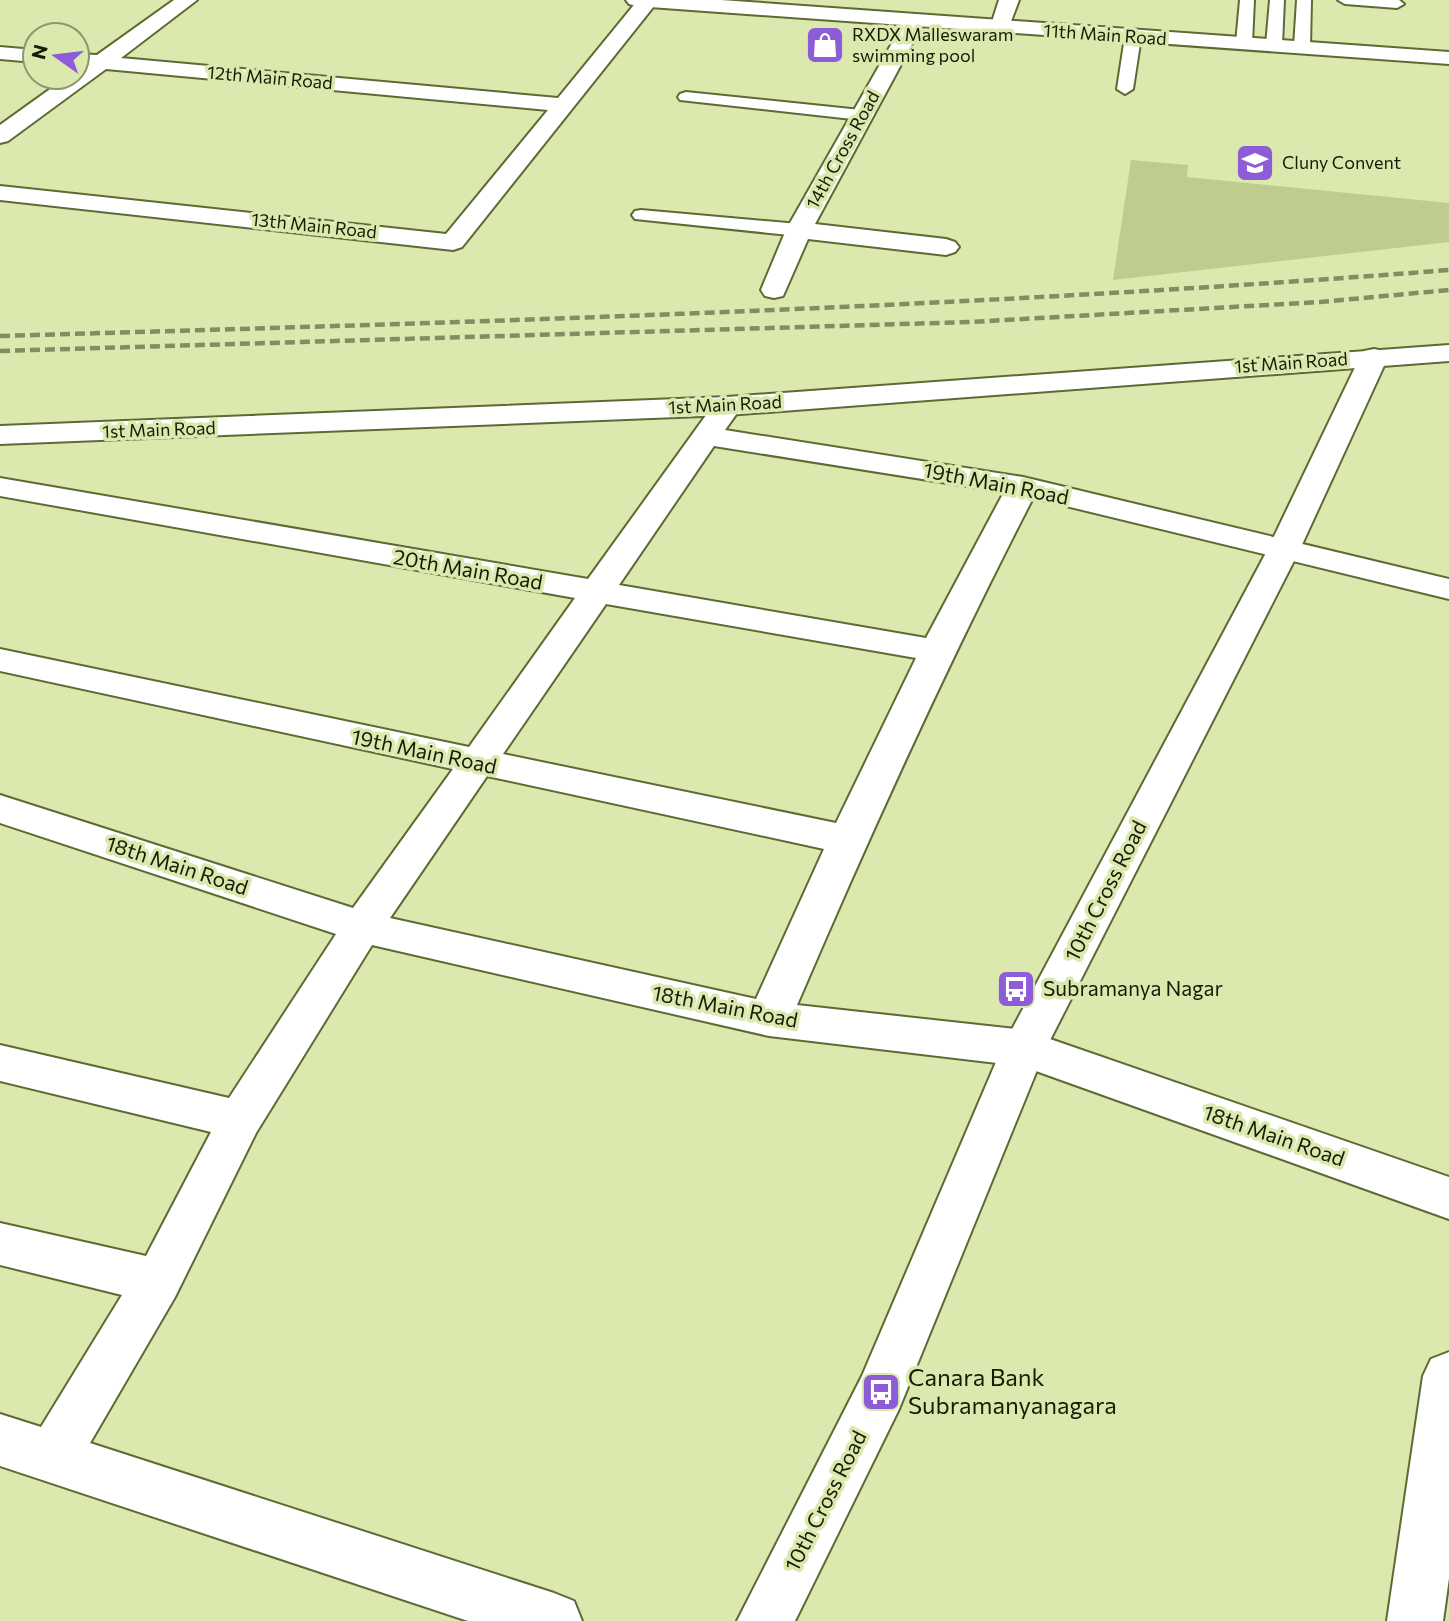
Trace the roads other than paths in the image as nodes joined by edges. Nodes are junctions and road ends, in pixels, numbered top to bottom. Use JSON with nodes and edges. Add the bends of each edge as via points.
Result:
{"nodes":[{"id":1,"x":187,"y":0,"type":"edge"},
{"id":2,"x":1009,"y":0,"type":"edge"},
{"id":3,"x":1247,"y":0,"type":"edge"},
{"id":4,"x":1277,"y":0,"type":"edge"},
{"id":5,"x":1304,"y":0,"type":"edge"},
{"id":6,"x":1345,"y":0,"type":"edge"},
{"id":7,"x":642,"y":1,"type":"edge"},
{"id":8,"x":697,"y":3,"type":"edge"},
{"id":9,"x":1397,"y":4,"type":"dead end"},
{"id":10,"x":915,"y":22,"type":"junction"},
{"id":11,"x":1000,"y":28,"type":"junction"},
{"id":12,"x":1133,"y":37,"type":"junction"},
{"id":13,"x":1244,"y":43,"type":"junction"},
{"id":14,"x":1274,"y":45,"type":"junction"},
{"id":15,"x":1302,"y":47,"type":"junction"},
{"id":16,"x":0,"y":53,"type":"edge"},
{"id":17,"x":21,"y":55,"type":"edge"},
{"id":18,"x":1449,"y":58,"type":"edge"},
{"id":19,"x":91,"y":61,"type":"edge"},
{"id":20,"x":102,"y":62,"type":"junction"},
{"id":21,"x":1125,"y":89,"type":"dead end"},
{"id":22,"x":686,"y":97,"type":"dead end"},
{"id":23,"x":564,"y":105,"type":"junction"},
{"id":24,"x":862,"y":115,"type":"junction"},
{"id":25,"x":0,"y":136,"type":"edge"},
{"id":26,"x":0,"y":193,"type":"edge"},
{"id":27,"x":641,"y":215,"type":"dead end"},
{"id":28,"x":796,"y":236,"type":"junction"},
{"id":29,"x":946,"y":247,"type":"dead end"},
{"id":30,"x":774,"y":290,"type":"dead end"},
{"id":31,"x":1449,"y":353,"type":"edge"},
{"id":32,"x":1374,"y":357,"type":"junction"},
{"id":33,"x":716,"y":421,"type":"junction"},
{"id":34,"x":0,"y":435,"type":"edge"},
{"id":35,"x":1023,"y":486,"type":"junction"},
{"id":36,"x":0,"y":487,"type":"edge"},
{"id":37,"x":1284,"y":549,"type":"junction"},
{"id":38,"x":1449,"y":589,"type":"edge"},
{"id":39,"x":596,"y":592,"type":"junction"},
{"id":40,"x":937,"y":651,"type":"junction"},
{"id":41,"x":0,"y":660,"type":"edge"},
{"id":42,"x":478,"y":763,"type":"junction"},
{"id":43,"x":0,"y":809,"type":"edge"},
{"id":44,"x":848,"y":840,"type":"junction"},
{"id":45,"x":362,"y":927,"type":"junction"},
{"id":46,"x":769,"y":1019,"type":"junction"},
{"id":47,"x":1024,"y":1048,"type":"junction"},
{"id":48,"x":0,"y":1063,"type":"edge"},
{"id":49,"x":240,"y":1120,"type":"junction"},
{"id":50,"x":1449,"y":1198,"type":"edge"},
{"id":51,"x":0,"y":1244,"type":"edge"},
{"id":52,"x":158,"y":1281,"type":"junction"},
{"id":53,"x":1449,"y":1376,"type":"edge"},
{"id":54,"x":0,"y":1440,"type":"edge"},
{"id":55,"x":53,"y":1456,"type":"junction"},
{"id":56,"x":554,"y":1621,"type":"edge"},
{"id":57,"x":765,"y":1621,"type":"edge"},
{"id":58,"x":1415,"y":1621,"type":"edge"}],
"edges":[{"from":1,"to":20,"type":"street"},
{"from":2,"to":11,"type":"street"},
{"from":3,"to":13,"type":"lane"},
{"from":4,"to":14,"type":"lane"},
{"from":5,"to":15,"type":"lane"},
{"from":6,"to":9,"type":"lane"},
{"from":7,"to":8,"type":"street","name":"11th Main Road"},
{"from":7,"to":23,"type":"street"},
{"from":8,"to":10,"type":"street","name":"11th Main Road"},
{"from":10,"to":11,"type":"street","name":"11th Main Road"},
{"from":10,"to":24,"type":"street","name":"14th Cross Road"},
{"from":11,"to":12,"type":"street","name":"11th Main Road"},
{"from":12,"to":13,"type":"street","name":"11th Main Road"},
{"from":12,"to":21,"type":"lane"},
{"from":13,"to":14,"type":"street","name":"11th Main Road"},
{"from":14,"to":15,"type":"street","name":"11th Main Road"},
{"from":15,"to":18,"type":"street","name":"11th Main Road"},
{"from":16,"to":17,"type":"street"},
{"from":19,"to":20,"type":"street","name":"12th Main Road"},
{"from":20,"to":23,"type":"street","name":"12th Main Road"},
{"from":20,"to":25,"type":"street"},
{"from":22,"to":24,"type":"lane"},
{"from":23,"to":26,"type":"street","name":"13th Main Road","via":[[453,242]]},
{"from":24,"to":28,"type":"street","name":"14th Cross Road"},
{"from":27,"to":28,"type":"lane"},
{"from":28,"to":29,"type":"street"},
{"from":28,"to":30,"type":"street","name":"14th Cross Road"},
{"from":31,"to":32,"type":"street","name":"1st Main Road"},
{"from":32,"to":33,"type":"street","name":"1st Main Road"},
{"from":32,"to":37,"type":"street","name":"10th Cross Road"},
{"from":33,"to":34,"type":"street","name":"1st Main Road"},
{"from":33,"to":35,"type":"street","name":"19th Main Road"},
{"from":33,"to":39,"type":"street"},
{"from":35,"to":37,"type":"street","name":"19th Main Road"},
{"from":35,"to":40,"type":"street"},
{"from":36,"to":39,"type":"street","name":"20th Main Road"},
{"from":37,"to":38,"type":"street","name":"19th Main Road"},
{"from":37,"to":47,"type":"street","name":"10th Cross Road"},
{"from":39,"to":40,"type":"street","name":"20th Main Road"},
{"from":39,"to":42,"type":"street"},
{"from":40,"to":44,"type":"street"},
{"from":41,"to":42,"type":"street","name":"19th Main Road"},
{"from":42,"to":44,"type":"street","name":"19th Main Road"},
{"from":42,"to":45,"type":"street"},
{"from":43,"to":45,"type":"street","name":"18th Main Road"},
{"from":44,"to":46,"type":"street"},
{"from":45,"to":46,"type":"street","name":"18th Main Road"},
{"from":45,"to":49,"type":"street"},
{"from":46,"to":47,"type":"street","name":"18th Main Road"},
{"from":47,"to":50,"type":"street","name":"18th Main Road"},
{"from":47,"to":57,"type":"street","name":"10th Cross Road","via":[[881,1392]]},
{"from":48,"to":49,"type":"street"},
{"from":49,"to":52,"type":"street"},
{"from":51,"to":52,"type":"street"},
{"from":52,"to":55,"type":"street"},
{"from":53,"to":58,"type":"street"},
{"from":54,"to":55,"type":"street"},
{"from":55,"to":56,"type":"street"}]}
